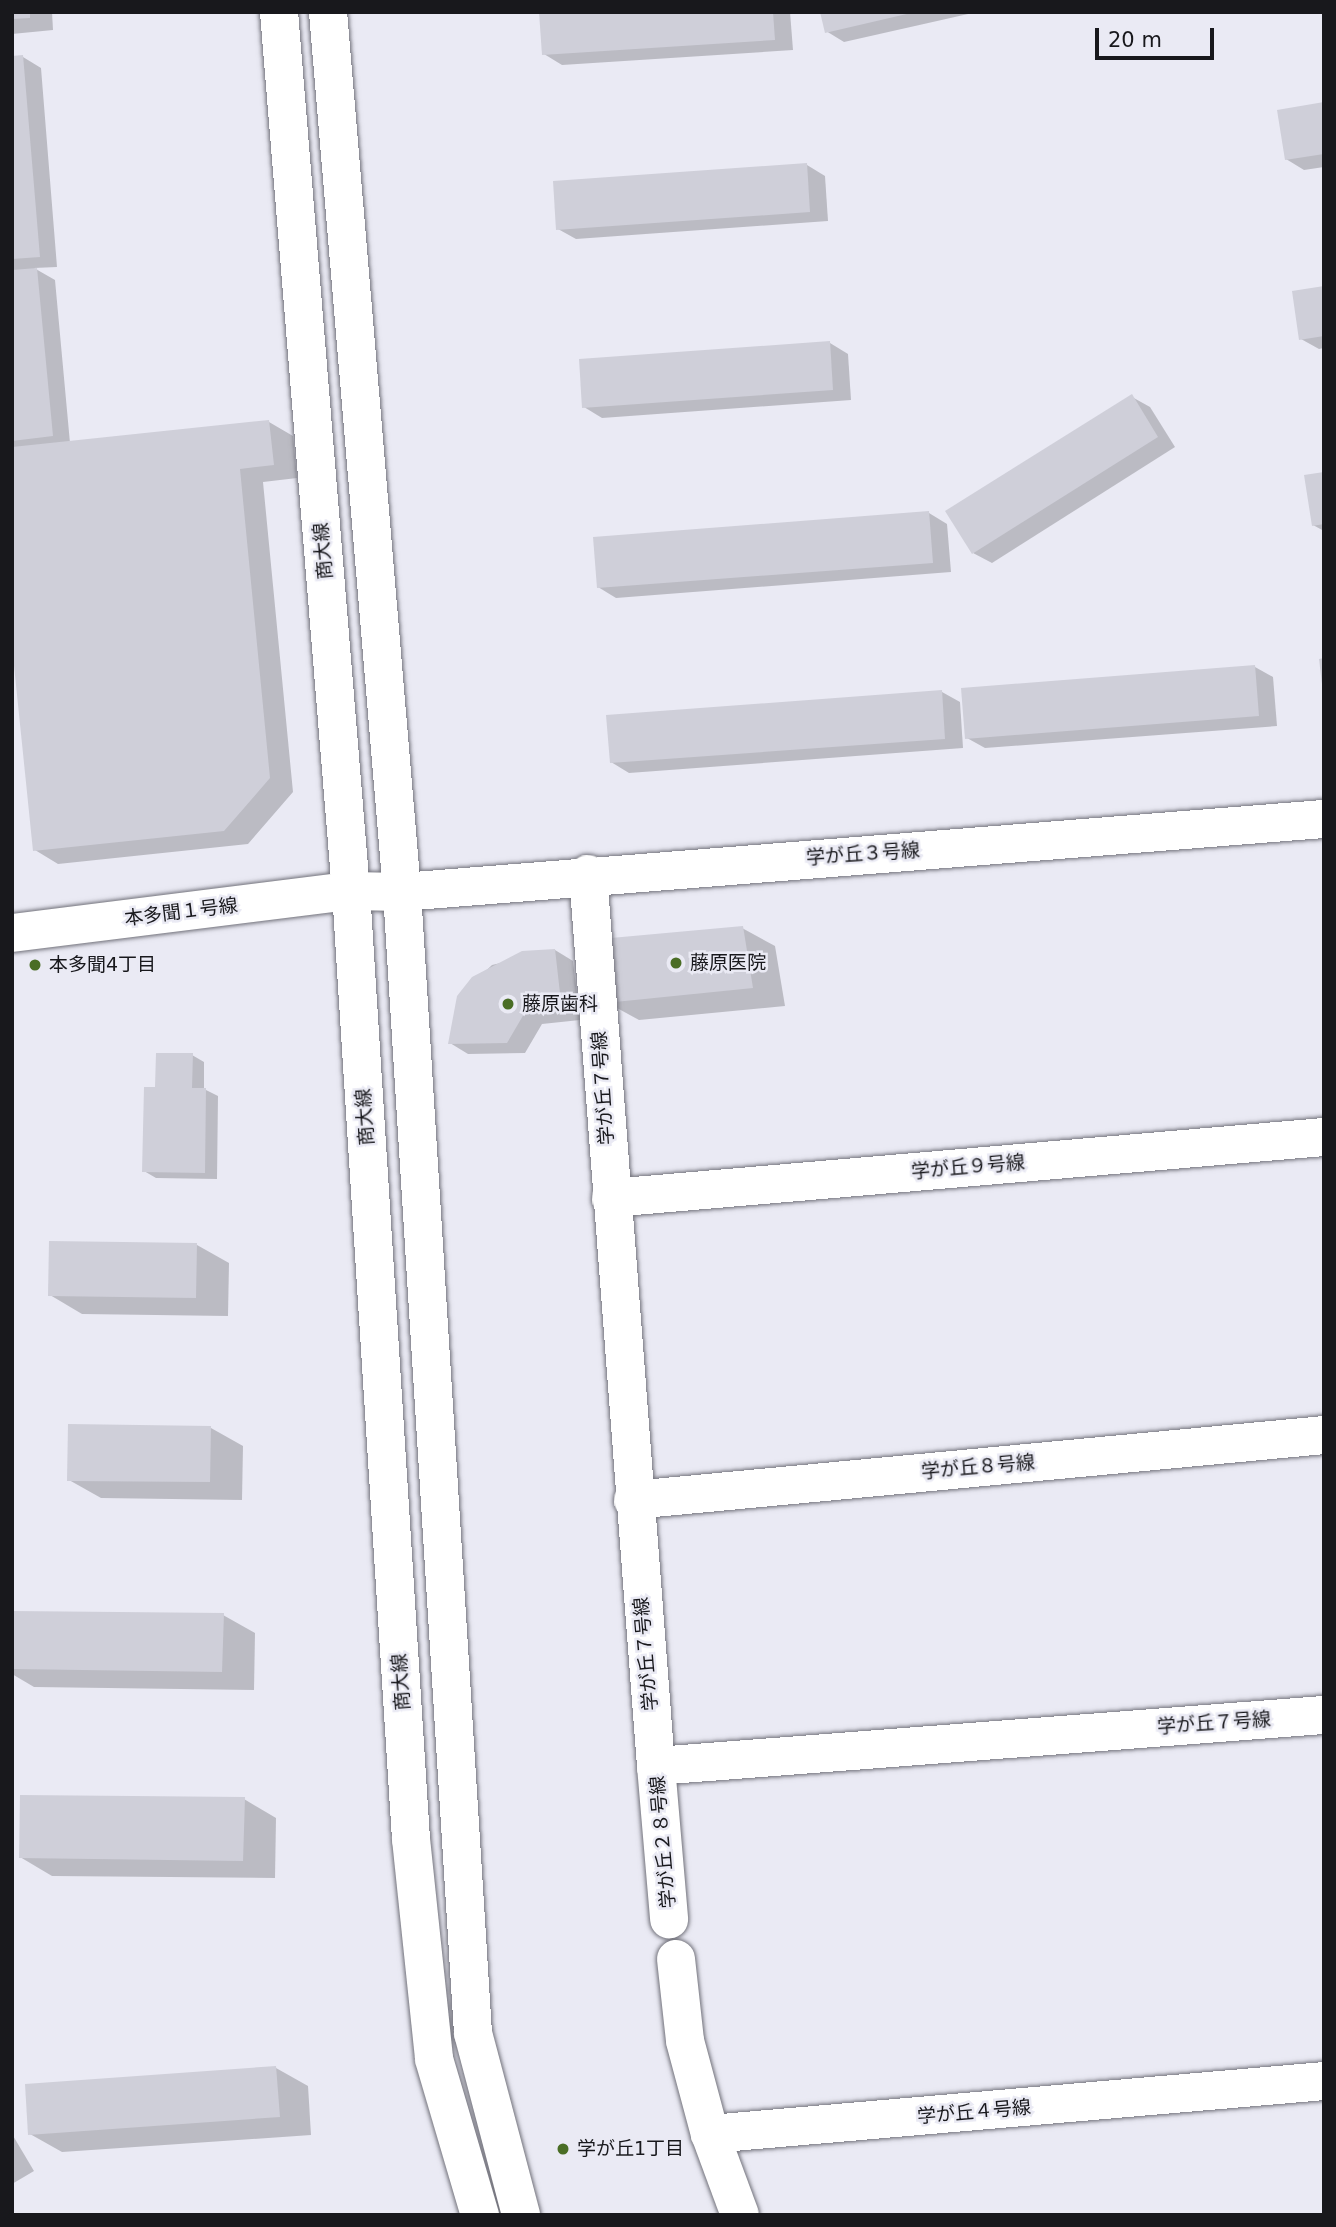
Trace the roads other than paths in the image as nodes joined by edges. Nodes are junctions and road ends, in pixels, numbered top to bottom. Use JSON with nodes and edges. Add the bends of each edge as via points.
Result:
{"nodes":[{"id":1,"x":279,"y":12,"type":"edge"},
{"id":2,"x":328,"y":12,"type":"edge"},
{"id":3,"x":1324,"y":819,"type":"edge"},
{"id":4,"x":588,"y":874,"type":"junction"},
{"id":5,"x":351,"y":891,"type":"junction"},
{"id":6,"x":402,"y":892,"type":"junction"},
{"id":7,"x":12,"y":933,"type":"edge"},
{"id":8,"x":1324,"y":1136,"type":"edge"},
{"id":9,"x":611,"y":1198,"type":"junction"},
{"id":10,"x":1324,"y":1435,"type":"edge"},
{"id":11,"x":633,"y":1500,"type":"junction"},
{"id":12,"x":1324,"y":1715,"type":"edge"},
{"id":13,"x":656,"y":1766,"type":"junction"},
{"id":14,"x":669,"y":1919,"type":"dead end"},
{"id":15,"x":676,"y":1959,"type":"dead end"},
{"id":16,"x":1324,"y":2081,"type":"edge"},
{"id":17,"x":710,"y":2134,"type":"junction"},
{"id":18,"x":480,"y":2215,"type":"edge"},
{"id":19,"x":521,"y":2215,"type":"edge"},
{"id":20,"x":740,"y":2215,"type":"edge"}],
"edges":[{"from":1,"to":5,"type":"street","name":"商大線"},
{"from":2,"to":6,"type":"street"},
{"from":3,"to":4,"type":"street","name":"学が丘３号線"},
{"from":4,"to":6,"type":"street","name":"学が丘３号線"},
{"from":4,"to":9,"type":"street","name":"学が丘７号線"},
{"from":5,"to":6,"type":"street","name":"本多聞１号線"},
{"from":5,"to":7,"type":"street","name":"本多聞１号線"},
{"from":5,"to":18,"type":"street","name":"商大線","via":[[411,1839],[434,2060]]},
{"from":6,"to":19,"type":"street","via":[[473,2033]]},
{"from":8,"to":9,"type":"street","name":"学が丘９号線"},
{"from":9,"to":11,"type":"street","name":"学が丘７号線"},
{"from":10,"to":11,"type":"street","name":"学が丘８号線"},
{"from":11,"to":13,"type":"street","name":"学が丘７号線"},
{"from":12,"to":13,"type":"street","name":"学が丘７号線"},
{"from":13,"to":14,"type":"street","name":"学が丘２８号線"},
{"from":15,"to":17,"type":"street","via":[[685,2041]]},
{"from":16,"to":17,"type":"street","name":"学が丘４号線"},
{"from":17,"to":20,"type":"street"}]}
